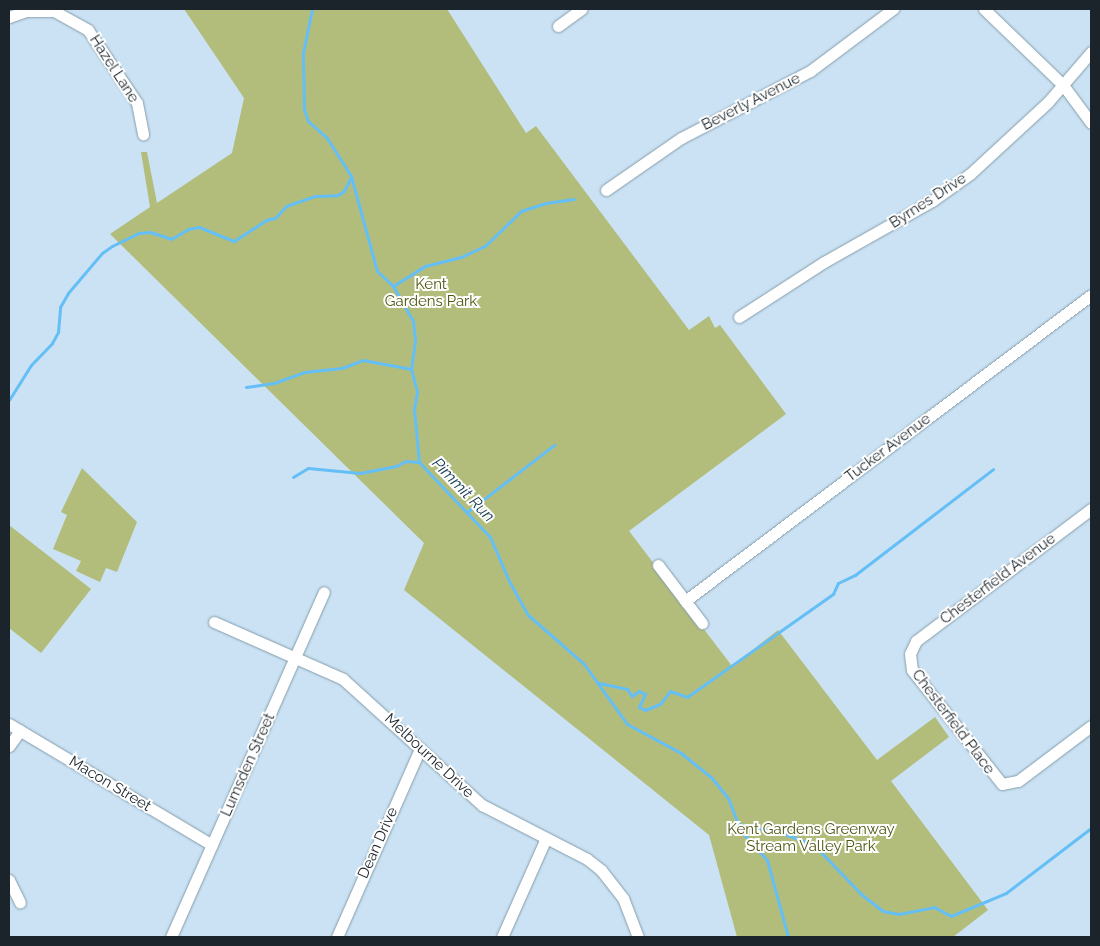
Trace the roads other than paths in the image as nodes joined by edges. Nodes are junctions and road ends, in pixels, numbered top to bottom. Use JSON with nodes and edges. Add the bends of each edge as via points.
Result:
{"nodes":[{"id":1,"x":581,"y":9,"type":"edge"},
{"id":2,"x":893,"y":9,"type":"edge"},
{"id":3,"x":984,"y":9,"type":"edge"},
{"id":4,"x":9,"y":17,"type":"edge"},
{"id":5,"x":558,"y":26,"type":"dead end"},
{"id":6,"x":1091,"y":52,"type":"edge"},
{"id":7,"x":1063,"y":85,"type":"junction"},
{"id":8,"x":1091,"y":123,"type":"edge"},
{"id":9,"x":143,"y":134,"type":"dead end"},
{"id":10,"x":606,"y":190,"type":"dead end"},
{"id":11,"x":1091,"y":295,"type":"edge"},
{"id":12,"x":739,"y":317,"type":"dead end"},
{"id":13,"x":1091,"y":509,"type":"edge"},
{"id":14,"x":658,"y":565,"type":"dead end"},
{"id":15,"x":324,"y":592,"type":"dead end"},
{"id":16,"x":685,"y":601,"type":"junction"},
{"id":17,"x":214,"y":622,"type":"dead end"},
{"id":18,"x":702,"y":623,"type":"dead end"},
{"id":19,"x":905,"y":654,"type":"joint"},
{"id":20,"x":295,"y":657,"type":"junction"},
{"id":21,"x":9,"y":724,"type":"edge"},
{"id":22,"x":1091,"y":726,"type":"edge"},
{"id":23,"x":20,"y":730,"type":"junction"},
{"id":24,"x":9,"y":746,"type":"edge"},
{"id":25,"x":420,"y":749,"type":"junction"},
{"id":26,"x":546,"y":838,"type":"junction"},
{"id":27,"x":212,"y":845,"type":"junction"},
{"id":28,"x":9,"y":880,"type":"edge"},
{"id":29,"x":20,"y":903,"type":"dead end"},
{"id":30,"x":171,"y":937,"type":"edge"},
{"id":31,"x":337,"y":937,"type":"edge"},
{"id":32,"x":502,"y":937,"type":"edge"},
{"id":33,"x":638,"y":937,"type":"edge"}],
"edges":[{"from":1,"to":5,"type":"street"},
{"from":2,"to":10,"type":"street","name":"Beverly Avenue","via":[[810,71],[681,138]]},
{"from":3,"to":7,"type":"street"},
{"from":4,"to":9,"type":"street","name":"Hazel Lane","via":[[26,11],[54,12],[88,30],[137,103]]},
{"from":6,"to":7,"type":"street","name":"Byrnes Drive"},
{"from":7,"to":8,"type":"street"},
{"from":7,"to":12,"type":"street","name":"Byrnes Drive","via":[[1011,139],[970,174],[932,201],[824,262]]},
{"from":11,"to":16,"type":"street","name":"Tucker Avenue"},
{"from":13,"to":19,"type":"street","name":"Chesterfield Avenue","via":[[916,641]]},
{"from":14,"to":16,"type":"street"},
{"from":15,"to":20,"type":"street","name":"Lumsden Street"},
{"from":16,"to":18,"type":"street"},
{"from":17,"to":20,"type":"street","name":"Melbourne Drive"},
{"from":19,"to":22,"type":"street","name":"Chesterfield Place","via":[[912,670],[1005,788]]},
{"from":20,"to":25,"type":"street","name":"Melbourne Drive","via":[[356,687]]},
{"from":20,"to":27,"type":"street","name":"Lumsden Street"},
{"from":21,"to":23,"type":"street","name":"Macon Street"},
{"from":23,"to":24,"type":"street"},
{"from":23,"to":27,"type":"street","name":"Macon Street"},
{"from":25,"to":26,"type":"street","name":"Melbourne Drive","via":[[482,805]]},
{"from":25,"to":31,"type":"street","name":"Dean Drive"},
{"from":26,"to":32,"type":"street"},
{"from":26,"to":33,"type":"street","name":"Melbourne Drive","via":[[587,859],[607,877],[624,898]]},
{"from":27,"to":30,"type":"street","name":"Lumsden Street"},
{"from":28,"to":29,"type":"street"}]}
